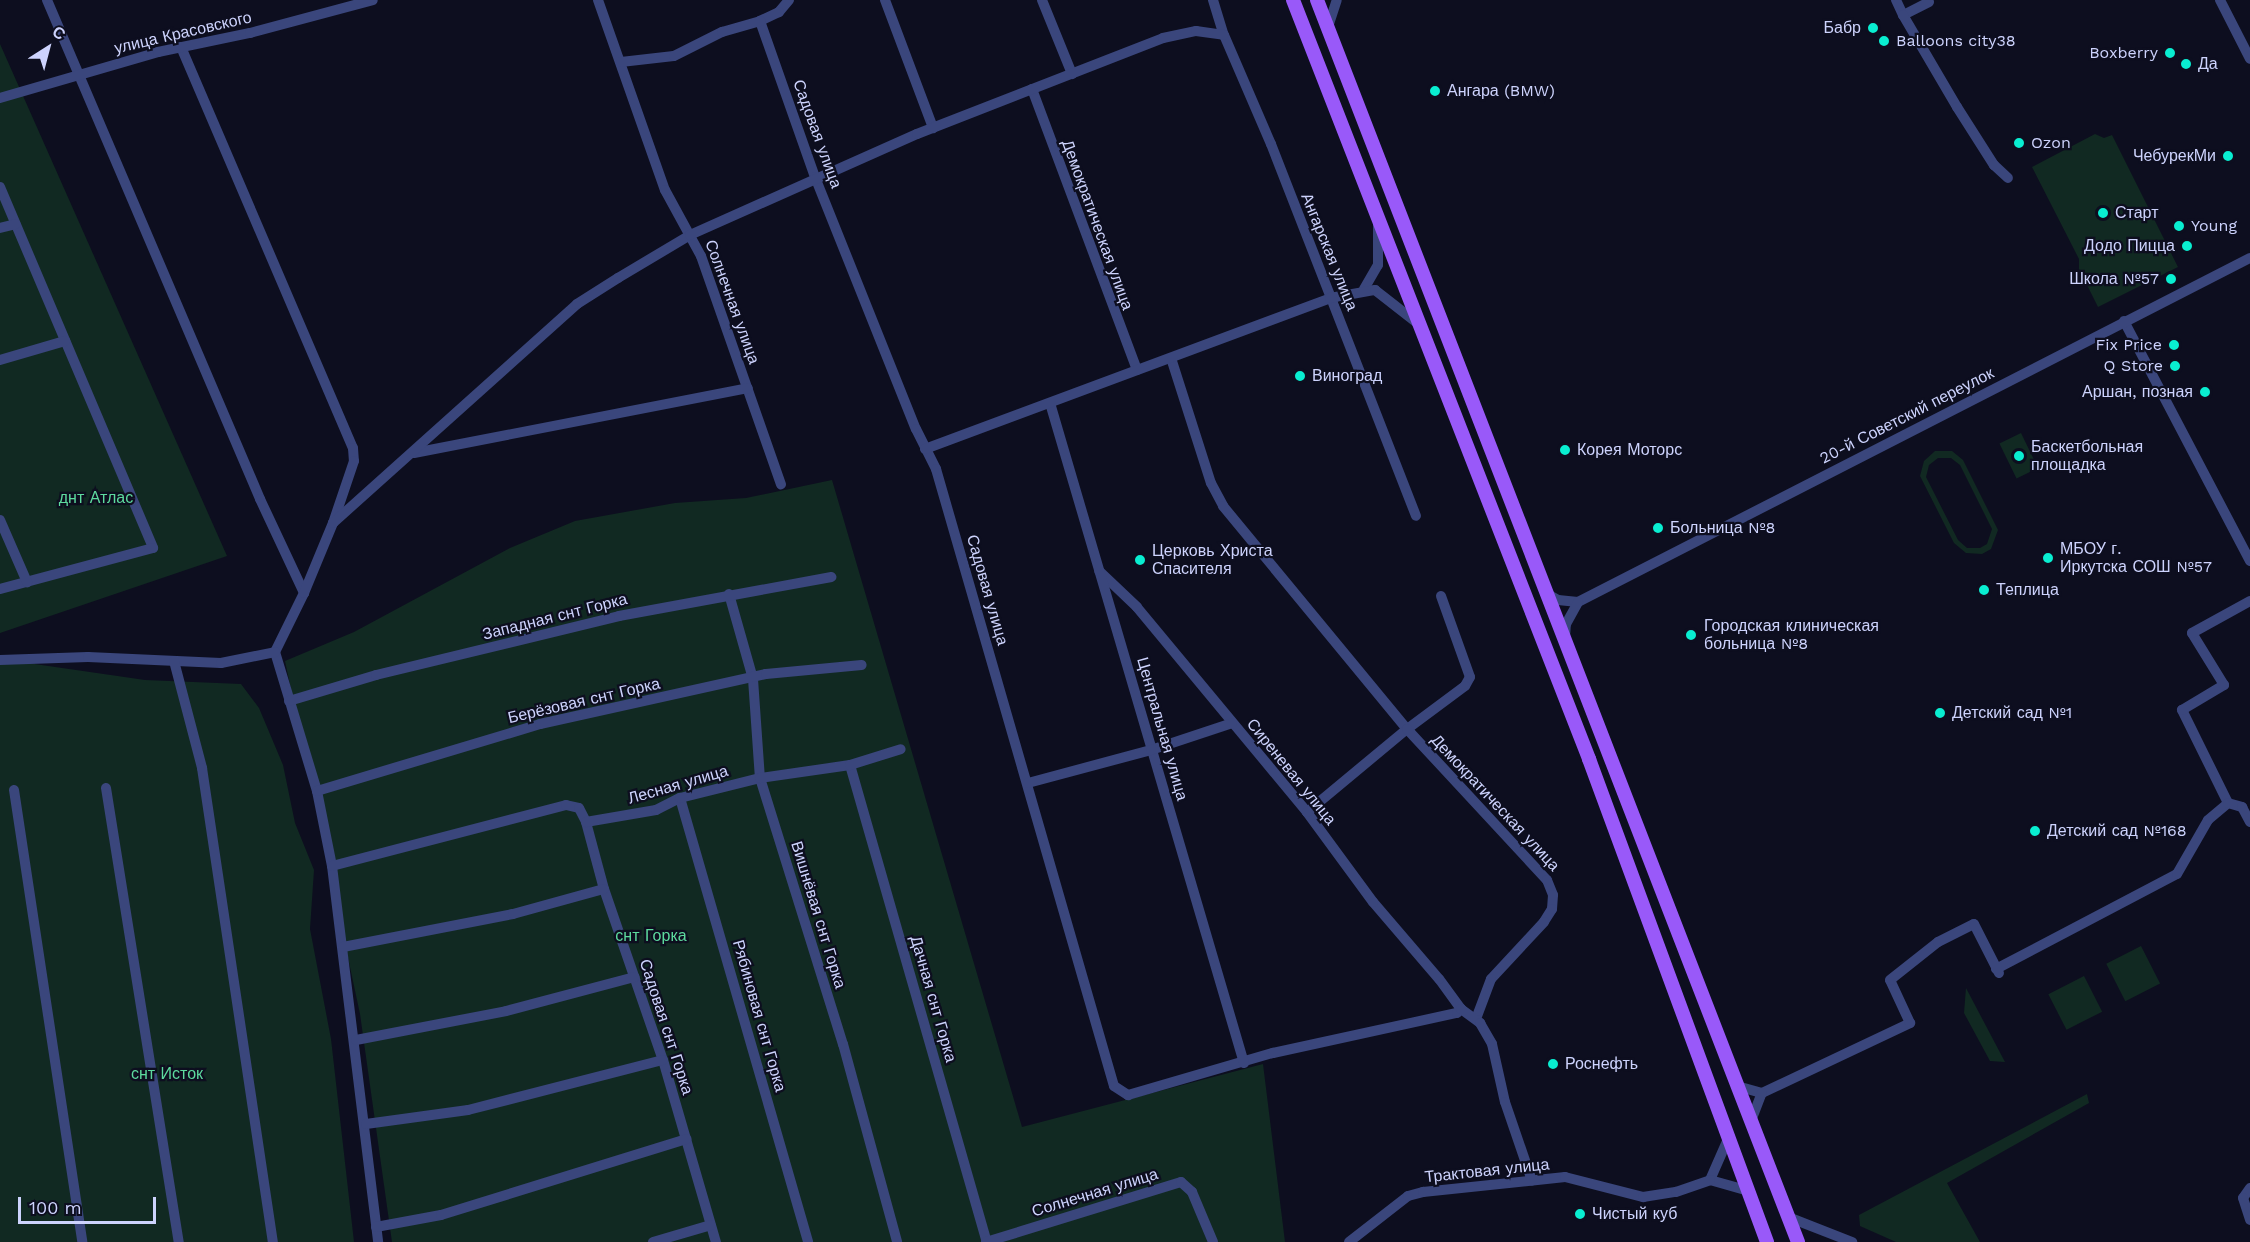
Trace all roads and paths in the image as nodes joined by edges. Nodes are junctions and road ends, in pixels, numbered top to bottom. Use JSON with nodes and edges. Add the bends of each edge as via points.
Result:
{"nodes":[{"id":1,"x":47,"y":0,"type":"edge"},
{"id":2,"x":373,"y":0,"type":"edge"},
{"id":3,"x":598,"y":0,"type":"edge"},
{"id":4,"x":789,"y":0,"type":"edge"},
{"id":5,"x":885,"y":0,"type":"edge"},
{"id":6,"x":1042,"y":0,"type":"edge"},
{"id":7,"x":1214,"y":0,"type":"edge"},
{"id":8,"x":1293,"y":0,"type":"edge"},
{"id":9,"x":1317,"y":0,"type":"edge"},
{"id":10,"x":1337,"y":0,"type":"edge"},
{"id":11,"x":1896,"y":0,"type":"edge"},
{"id":12,"x":2220,"y":0,"type":"edge"},
{"id":13,"x":1930,"y":1,"type":"edge"},
{"id":14,"x":1903,"y":15,"type":"junction"},
{"id":15,"x":760,"y":21,"type":"junction"},
{"id":16,"x":1328,"y":27,"type":"junction"},
{"id":17,"x":1224,"y":35,"type":"junction"},
{"id":18,"x":181,"y":47,"type":"junction"},
{"id":19,"x":2250,"y":59,"type":"edge"},
{"id":20,"x":621,"y":62,"type":"junction"},
{"id":21,"x":1072,"y":74,"type":"junction"},
{"id":22,"x":78,"y":75,"type":"junction"},
{"id":23,"x":1032,"y":89,"type":"junction"},
{"id":24,"x":0,"y":98,"type":"edge"},
{"id":25,"x":933,"y":128,"type":"junction"},
{"id":26,"x":815,"y":177,"type":"junction"},
{"id":27,"x":2008,"y":178,"type":"dead end"},
{"id":28,"x":0,"y":187,"type":"edge"},
{"id":29,"x":1378,"y":222,"type":"junction"},
{"id":30,"x":16,"y":224,"type":"junction"},
{"id":31,"x":0,"y":228,"type":"edge"},
{"id":32,"x":690,"y":235,"type":"junction"},
{"id":33,"x":2250,"y":258,"type":"edge"},
{"id":34,"x":1364,"y":289,"type":"junction"},
{"id":35,"x":1330,"y":298,"type":"junction"},
{"id":36,"x":2124,"y":321,"type":"junction"},
{"id":37,"x":1418,"y":323,"type":"junction"},
{"id":38,"x":65,"y":341,"type":"junction"},
{"id":39,"x":1171,"y":358,"type":"junction"},
{"id":40,"x":0,"y":360,"type":"edge"},
{"id":41,"x":1137,"y":370,"type":"junction"},
{"id":42,"x":748,"y":388,"type":"junction"},
{"id":43,"x":1050,"y":404,"type":"junction"},
{"id":44,"x":925,"y":449,"type":"junction"},
{"id":45,"x":414,"y":454,"type":"junction"},
{"id":46,"x":781,"y":484,"type":"dead end"},
{"id":47,"x":1416,"y":516,"type":"dead end"},
{"id":48,"x":0,"y":520,"type":"edge"},
{"id":49,"x":333,"y":523,"type":"junction"},
{"id":50,"x":2250,"y":561,"type":"edge"},
{"id":51,"x":1099,"y":571,"type":"junction"},
{"id":52,"x":831,"y":577,"type":"dead end"},
{"id":53,"x":27,"y":582,"type":"junction"},
{"id":54,"x":0,"y":588,"type":"edge"},
{"id":55,"x":304,"y":593,"type":"junction"},
{"id":56,"x":1546,"y":593,"type":"junction"},
{"id":57,"x":729,"y":594,"type":"junction"},
{"id":58,"x":1441,"y":596,"type":"dead end"},
{"id":59,"x":2250,"y":601,"type":"edge"},
{"id":60,"x":1578,"y":602,"type":"junction"},
{"id":61,"x":1565,"y":637,"type":"junction"},
{"id":62,"x":275,"y":652,"type":"junction"},
{"id":63,"x":0,"y":660,"type":"edge"},
{"id":64,"x":174,"y":661,"type":"junction"},
{"id":65,"x":862,"y":664,"type":"dead end"},
{"id":66,"x":753,"y":680,"type":"junction"},
{"id":67,"x":289,"y":700,"type":"junction"},
{"id":68,"x":1232,"y":723,"type":"junction"},
{"id":69,"x":1407,"y":729,"type":"junction"},
{"id":70,"x":901,"y":749,"type":"dead end"},
{"id":71,"x":1151,"y":750,"type":"junction"},
{"id":72,"x":850,"y":765,"type":"junction"},
{"id":73,"x":760,"y":778,"type":"junction"},
{"id":74,"x":1028,"y":783,"type":"junction"},
{"id":75,"x":106,"y":788,"type":"dead end"},
{"id":76,"x":14,"y":790,"type":"dead end"},
{"id":77,"x":317,"y":791,"type":"junction"},
{"id":78,"x":680,"y":798,"type":"junction"},
{"id":79,"x":2228,"y":803,"type":"junction"},
{"id":80,"x":1307,"y":812,"type":"junction"},
{"id":81,"x":586,"y":822,"type":"junction"},
{"id":82,"x":2250,"y":822,"type":"edge"},
{"id":83,"x":332,"y":866,"type":"junction"},
{"id":84,"x":604,"y":889,"type":"junction"},
{"id":85,"x":343,"y":946,"type":"junction"},
{"id":86,"x":635,"y":978,"type":"junction"},
{"id":87,"x":1461,"y":1010,"type":"junction"},
{"id":88,"x":1476,"y":1019,"type":"junction"},
{"id":89,"x":356,"y":1040,"type":"junction"},
{"id":90,"x":663,"y":1060,"type":"junction"},
{"id":91,"x":1244,"y":1063,"type":"junction"},
{"id":92,"x":1737,"y":1086,"type":"junction"},
{"id":93,"x":1762,"y":1093,"type":"junction"},
{"id":94,"x":1751,"y":1121,"type":"junction"},
{"id":95,"x":366,"y":1124,"type":"junction"},
{"id":96,"x":686,"y":1139,"type":"junction"},
{"id":97,"x":1728,"y":1139,"type":"junction"},
{"id":98,"x":1710,"y":1180,"type":"junction"},
{"id":99,"x":1532,"y":1181,"type":"junction"},
{"id":100,"x":2250,"y":1188,"type":"edge"},
{"id":101,"x":1749,"y":1191,"type":"junction"},
{"id":102,"x":1788,"y":1217,"type":"junction"},
{"id":103,"x":2250,"y":1220,"type":"edge"},
{"id":104,"x":711,"y":1225,"type":"junction"},
{"id":105,"x":376,"y":1227,"type":"junction"},
{"id":106,"x":82,"y":1242,"type":"edge"},
{"id":107,"x":179,"y":1242,"type":"edge"},
{"id":108,"x":273,"y":1242,"type":"edge"},
{"id":109,"x":378,"y":1242,"type":"edge"},
{"id":110,"x":653,"y":1242,"type":"edge"},
{"id":111,"x":716,"y":1242,"type":"edge"},
{"id":112,"x":808,"y":1242,"type":"edge"},
{"id":113,"x":897,"y":1242,"type":"edge"},
{"id":114,"x":986,"y":1242,"type":"edge"},
{"id":115,"x":1213,"y":1242,"type":"edge"},
{"id":116,"x":1349,"y":1242,"type":"edge"},
{"id":117,"x":1767,"y":1242,"type":"edge"},
{"id":118,"x":1798,"y":1242,"type":"edge"},
{"id":119,"x":1852,"y":1242,"type":"edge"}],
"edges":[{"from":1,"to":22,"type":"street"},
{"from":2,"to":18,"type":"street","name":"улица Красовского"},
{"from":3,"to":20,"type":"street","name":"Солнечная улица"},
{"from":4,"to":15,"type":"street","via":[[779,12]]},
{"from":5,"to":25,"type":"street"},
{"from":6,"to":21,"type":"street"},
{"from":7,"to":17,"type":"street","name":"Ангарская улица"},
{"from":8,"to":29,"type":"main road"},
{"from":9,"to":16,"type":"main road"},
{"from":10,"to":16,"type":"street"},
{"from":11,"to":14,"type":"street"},
{"from":12,"to":19,"type":"street"},
{"from":13,"to":14,"type":"street"},
{"from":14,"to":27,"type":"street","via":[[1994,165]]},
{"from":15,"to":20,"type":"street","via":[[722,32],[674,56]]},
{"from":15,"to":26,"type":"street","name":"Садовая улица"},
{"from":16,"to":56,"type":"main road"},
{"from":17,"to":21,"type":"street","via":[[1184,32]]},
{"from":17,"to":35,"type":"street","name":"Ангарская улица"},
{"from":18,"to":22,"type":"street","name":"улица Красовского"},
{"from":18,"to":49,"type":"street","via":[[353,448],[354,461]]},
{"from":20,"to":32,"type":"street","name":"Солнечная улица","via":[[665,190]]},
{"from":21,"to":23,"type":"street"},
{"from":22,"to":24,"type":"street","name":"улица Красовского"},
{"from":22,"to":55,"type":"street"},
{"from":23,"to":25,"type":"street"},
{"from":23,"to":41,"type":"street","name":"Демократическая улица"},
{"from":25,"to":26,"type":"street"},
{"from":26,"to":32,"type":"street"},
{"from":26,"to":44,"type":"street","name":"Садовая улица"},
{"from":28,"to":30,"type":"street"},
{"from":29,"to":34,"type":"street","via":[[1378,265]]},
{"from":29,"to":37,"type":"main road"},
{"from":30,"to":31,"type":"street"},
{"from":30,"to":38,"type":"street"},
{"from":32,"to":42,"type":"street","name":"Солнечная улица"},
{"from":32,"to":45,"type":"street","via":[[578,304]]},
{"from":33,"to":36,"type":"street","name":"20-й Советский переулок"},
{"from":34,"to":35,"type":"street"},
{"from":34,"to":37,"type":"street","via":[[1385,295]]},
{"from":35,"to":39,"type":"street"},
{"from":35,"to":47,"type":"street","name":"Ангарская улица"},
{"from":36,"to":50,"type":"street"},
{"from":36,"to":60,"type":"street","name":"20-й Советский переулок"},
{"from":37,"to":97,"type":"main road","via":[[1585,749]]},
{"from":38,"to":40,"type":"street"},
{"from":38,"to":53,"type":"street","via":[[153,548]]},
{"from":39,"to":41,"type":"street"},
{"from":39,"to":69,"type":"street","name":"Демократическая улица","via":[[1211,483],[1223,506]]},
{"from":41,"to":43,"type":"street"},
{"from":42,"to":45,"type":"street"},
{"from":42,"to":46,"type":"street","name":"Солнечная улица"},
{"from":43,"to":44,"type":"street"},
{"from":43,"to":51,"type":"street","name":"Центральная улица"},
{"from":44,"to":74,"type":"street","name":"Садовая улица","via":[[939,479]]},
{"from":45,"to":49,"type":"street"},
{"from":48,"to":53,"type":"street"},
{"from":49,"to":55,"type":"street"},
{"from":51,"to":68,"type":"street","name":"Сиреневая улица","via":[[1137,607]]},
{"from":51,"to":71,"type":"street","name":"Центральная улица"},
{"from":52,"to":57,"type":"street","name":"Западная снт Горка"},
{"from":53,"to":54,"type":"street"},
{"from":55,"to":62,"type":"street"},
{"from":56,"to":60,"type":"street","via":[[1558,600]]},
{"from":56,"to":61,"type":"main road"},
{"from":57,"to":66,"type":"street","name":"Вишнёвая снт Горка"},
{"from":57,"to":67,"type":"street","name":"Западная снт Горка","via":[[619,616]]},
{"from":58,"to":69,"type":"street","via":[[1470,677],[1465,686]]},
{"from":59,"to":79,"type":"street","via":[[2192,633],[2224,685],[2182,710]]},
{"from":60,"to":61,"type":"street","via":[[1566,624]]},
{"from":61,"to":92,"type":"main road"},
{"from":62,"to":64,"type":"street","via":[[221,663]]},
{"from":62,"to":67,"type":"street"},
{"from":63,"to":64,"type":"street","via":[[87,657]]},
{"from":64,"to":108,"type":"street","via":[[202,768]]},
{"from":65,"to":66,"type":"street","name":"Берёзовая снт Горка","via":[[765,674]]},
{"from":66,"to":73,"type":"street","name":"Вишнёвая снт Горка"},
{"from":66,"to":77,"type":"street","name":"Берёзовая снт Горка","via":[[540,724]]},
{"from":67,"to":77,"type":"street"},
{"from":68,"to":71,"type":"street"},
{"from":68,"to":80,"type":"street","name":"Сиреневая улица"},
{"from":69,"to":80,"type":"street"},
{"from":69,"to":88,"type":"street","name":"Демократическая улица","via":[[1547,880],[1552,891],[1549,915],[1494,974]]},
{"from":70,"to":72,"type":"street","name":"Лесная улица"},
{"from":71,"to":74,"type":"street"},
{"from":71,"to":91,"type":"street","name":"Центральная улица"},
{"from":72,"to":73,"type":"street","name":"Лесная улица"},
{"from":72,"to":114,"type":"street","name":"Дачная снт Горка"},
{"from":73,"to":78,"type":"street","name":"Лесная улица"},
{"from":73,"to":113,"type":"street","name":"Вишнёвая снт Горка","via":[[843,1044]]},
{"from":74,"to":91,"type":"street","name":"Садовая улица","via":[[1116,1088],[1128,1095]]},
{"from":75,"to":107,"type":"street"},
{"from":76,"to":106,"type":"street"},
{"from":77,"to":83,"type":"street"},
{"from":78,"to":81,"type":"street","name":"Лесная улица","via":[[656,810]]},
{"from":78,"to":112,"type":"street","name":"Рябиновая снт Горка"},
{"from":79,"to":82,"type":"street","via":[[2242,807]]},
{"from":79,"to":93,"type":"street","via":[[2208,820],[2177,874],[1997,971],[1974,924],[1938,942],[1890,980],[1910,1023]]},
{"from":80,"to":87,"type":"street","name":"Сиреневая улица"},
{"from":81,"to":83,"type":"street","via":[[579,808],[566,805]]},
{"from":81,"to":84,"type":"street","name":"Садовая снт Горка"},
{"from":83,"to":85,"type":"street"},
{"from":84,"to":85,"type":"street","via":[[513,914]]},
{"from":84,"to":86,"type":"street","name":"Садовая снт Горка"},
{"from":85,"to":89,"type":"street"},
{"from":86,"to":89,"type":"street","via":[[495,1014]]},
{"from":86,"to":90,"type":"street","name":"Садовая снт Горка"},
{"from":87,"to":88,"type":"street","name":"Сиреневая улица"},
{"from":87,"to":91,"type":"street","name":"Садовая улица","via":[[1446,1018],[1333,1039]]},
{"from":88,"to":99,"type":"street","via":[[1492,1044],[1505,1102]]},
{"from":89,"to":95,"type":"street"},
{"from":90,"to":95,"type":"street","via":[[468,1110]]},
{"from":90,"to":96,"type":"street","name":"Садовая снт Горка"},
{"from":92,"to":93,"type":"street"},
{"from":92,"to":94,"type":"main road"},
{"from":93,"to":94,"type":"street"},
{"from":94,"to":102,"type":"main road"},
{"from":95,"to":105,"type":"street"},
{"from":96,"to":104,"type":"street","name":"Садовая снт Горка"},
{"from":96,"to":105,"type":"street","via":[[441,1215]]},
{"from":97,"to":98,"type":"street"},
{"from":97,"to":101,"type":"main road"},
{"from":98,"to":99,"type":"street","name":"Трактовая улица","via":[[1676,1192],[1643,1197],[1565,1177]]},
{"from":98,"to":101,"type":"street"},
{"from":99,"to":116,"type":"street","name":"Трактовая улица","via":[[1408,1196]]},
{"from":100,"to":103,"type":"street","via":[[2243,1198]]},
{"from":101,"to":117,"type":"main road"},
{"from":102,"to":118,"type":"main road"},
{"from":102,"to":119,"type":"street"},
{"from":104,"to":110,"type":"street"},
{"from":104,"to":111,"type":"street","name":"Садовая снт Горка"},
{"from":105,"to":109,"type":"street"},
{"from":114,"to":115,"type":"street","name":"Солнечная улица","via":[[1181,1182],[1192,1192]]}]}
